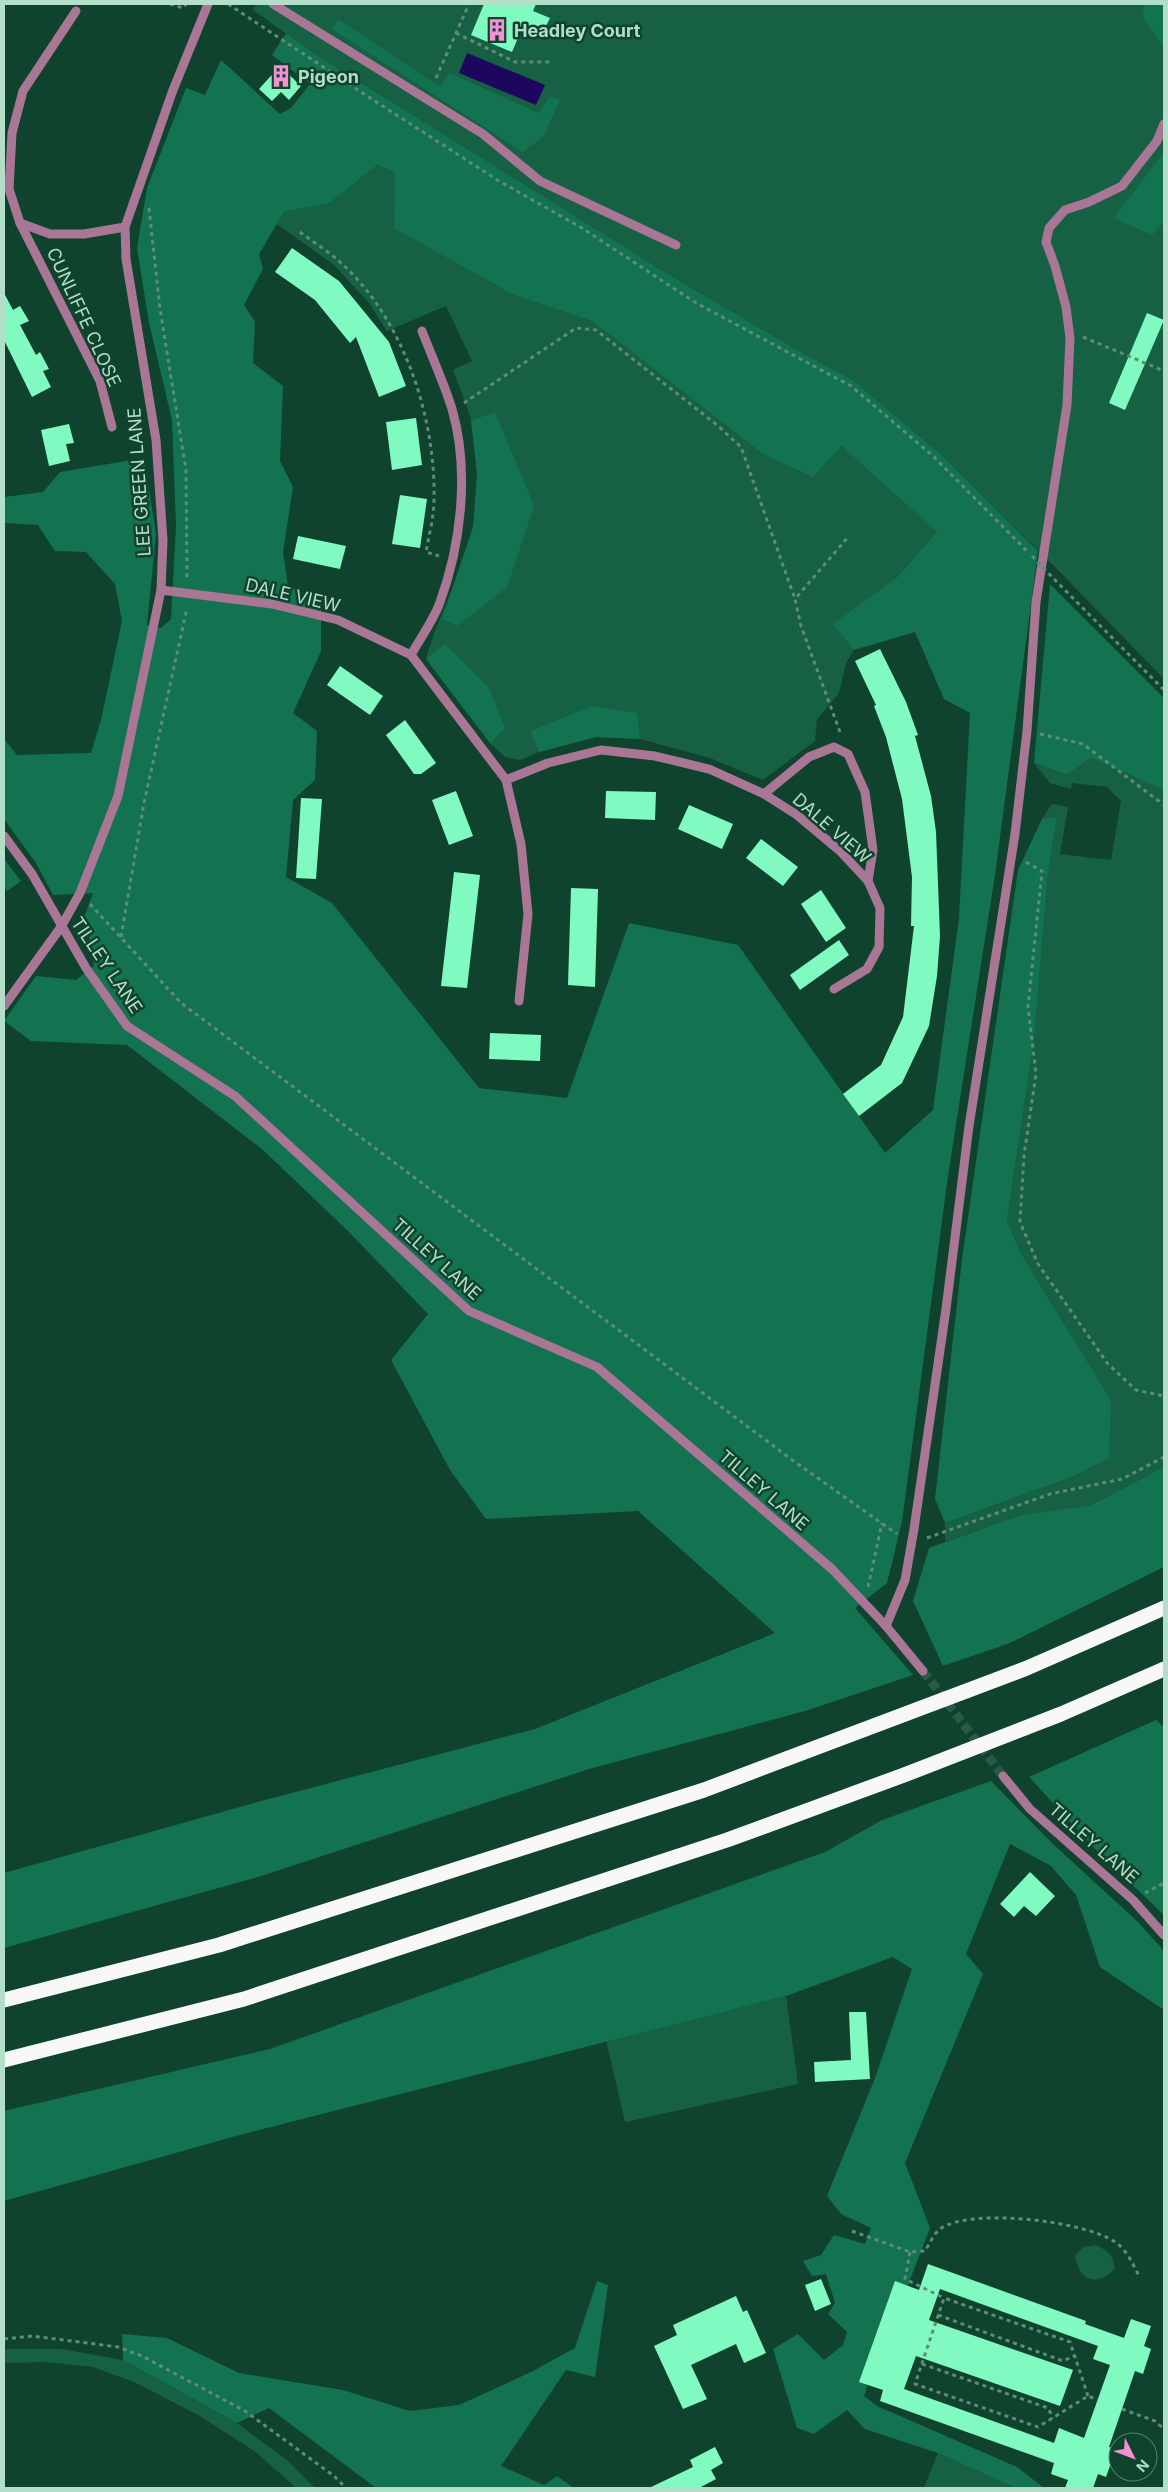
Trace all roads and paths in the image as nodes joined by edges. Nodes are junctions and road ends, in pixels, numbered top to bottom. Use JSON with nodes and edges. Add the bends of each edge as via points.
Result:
{"nodes":[{"id":1,"x":170,"y":4,"type":"edge"},
{"id":2,"x":186,"y":4,"type":"edge"},
{"id":3,"x":208,"y":4,"type":"edge"},
{"id":4,"x":228,"y":4,"type":"edge"},
{"id":5,"x":273,"y":4,"type":"edge"},
{"id":6,"x":469,"y":4,"type":"edge"},
{"id":7,"x":76,"y":11,"type":"dead end"},
{"id":8,"x":456,"y":33,"type":"junction"},
{"id":9,"x":552,"y":62,"type":"dead end"},
{"id":10,"x":436,"y":78,"type":"dead end"},
{"id":11,"x":1164,"y":124,"type":"edge"},
{"id":12,"x":20,"y":223,"type":"junction"},
{"id":13,"x":125,"y":227,"type":"junction"},
{"id":14,"x":300,"y":232,"type":"dead end"},
{"id":15,"x":676,"y":245,"type":"dead end"},
{"id":16,"x":422,"y":331,"type":"dead end"},
{"id":17,"x":1070,"y":338,"type":"junction"},
{"id":18,"x":1164,"y":371,"type":"edge"},
{"id":19,"x":452,"y":410,"type":"junction"},
{"id":20,"x":112,"y":427,"type":"dead end"},
{"id":21,"x":849,"y":536,"type":"dead end"},
{"id":22,"x":452,"y":560,"type":"junction"},
{"id":23,"x":161,"y":590,"type":"junction"},
{"id":24,"x":794,"y":599,"type":"junction"},
{"id":25,"x":411,"y":655,"type":"junction"},
{"id":26,"x":1164,"y":690,"type":"edge"},
{"id":27,"x":1028,"y":731,"type":"junction"},
{"id":28,"x":848,"y":754,"type":"junction"},
{"id":29,"x":506,"y":780,"type":"junction"},
{"id":30,"x":764,"y":794,"type":"junction"},
{"id":31,"x":1164,"y":805,"type":"edge"},
{"id":32,"x":4,"y":836,"type":"edge"},
{"id":33,"x":1012,"y":855,"type":"junction"},
{"id":34,"x":868,"y":881,"type":"junction"},
{"id":35,"x":80,"y":892,"type":"junction"},
{"id":36,"x":61,"y":928,"type":"junction"},
{"id":37,"x":834,"y":989,"type":"dead end"},
{"id":38,"x":519,"y":1001,"type":"dead end"},
{"id":39,"x":4,"y":1006,"type":"edge"},
{"id":40,"x":1164,"y":1396,"type":"edge"},
{"id":41,"x":1164,"y":1457,"type":"edge"},
{"id":42,"x":882,"y":1523,"type":"junction"},
{"id":43,"x":911,"y":1544,"type":"junction"},
{"id":44,"x":866,"y":1595,"type":"dead end"},
{"id":45,"x":1164,"y":1608,"type":"edge"},
{"id":46,"x":886,"y":1626,"type":"junction"},
{"id":47,"x":1164,"y":1669,"type":"edge"},
{"id":48,"x":923,"y":1671,"type":"tunnel mouth"},
{"id":49,"x":1003,"y":1776,"type":"tunnel mouth"},
{"id":50,"x":1164,"y":1883,"type":"edge"},
{"id":51,"x":1134,"y":1900,"type":"junction"},
{"id":52,"x":1164,"y":1934,"type":"edge"},
{"id":53,"x":4,"y":2000,"type":"edge"},
{"id":54,"x":4,"y":2060,"type":"edge"},
{"id":55,"x":852,"y":2230,"type":"dead end"},
{"id":56,"x":910,"y":2252,"type":"junction"},
{"id":57,"x":1139,"y":2276,"type":"dead end"},
{"id":58,"x":944,"y":2298,"type":"junction"},
{"id":59,"x":938,"y":2315,"type":"junction"},
{"id":60,"x":4,"y":2339,"type":"edge"},
{"id":61,"x":1074,"y":2356,"type":"junction"},
{"id":62,"x":922,"y":2364,"type":"junction"},
{"id":63,"x":1088,"y":2396,"type":"junction"},
{"id":64,"x":1098,"y":2400,"type":"dead end"},
{"id":65,"x":1122,"y":2409,"type":"dead end"},
{"id":66,"x":1053,"y":2418,"type":"junction"},
{"id":67,"x":1164,"y":2429,"type":"edge"},
{"id":68,"x":346,"y":2488,"type":"edge"}],
"edges":[{"from":1,"to":2,"type":"path","via":[[183,8]]},
{"from":3,"to":13,"type":"street","name":"LEE GREEN LANE","via":[[173,90]]},
{"from":4,"to":26,"type":"path","bridge":true,"via":[[380,105],[499,181],[582,228],[696,303],[851,386],[933,456]]},
{"from":5,"to":15,"type":"street","via":[[483,134],[540,181]]},
{"from":6,"to":8,"type":"path"},
{"from":7,"to":12,"type":"street","name":"CUNLIFFE CLOSE","via":[[22,91],[12,133],[9,189]]},
{"from":8,"to":9,"type":"path","via":[[515,62]]},
{"from":8,"to":10,"type":"path"},
{"from":11,"to":17,"type":"street","via":[[1157,140],[1122,186],[1065,210],[1049,228],[1046,242],[1066,307]]},
{"from":12,"to":13,"type":"street","name":"CUNLIFFE CLOSE","via":[[50,234],[84,234]]},
{"from":12,"to":20,"type":"street","name":"CUNLIFFE CLOSE","via":[[100,381]]},
{"from":13,"to":23,"type":"street","name":"LEE GREEN LANE","via":[[126,259],[156,440],[163,540]]},
{"from":14,"to":22,"type":"path","via":[[340,262],[380,308],[401,346],[421,399],[433,469],[434,501],[426,552]]},
{"from":16,"to":19,"type":"street"},
{"from":17,"to":18,"type":"path","via":[[1084,337]]},
{"from":17,"to":27,"type":"street","via":[[1067,405],[1036,602]]},
{"from":19,"to":22,"type":"street","via":[[460,461],[461,514]]},
{"from":19,"to":24,"type":"path","via":[[576,328],[596,330],[741,447]]},
{"from":21,"to":24,"type":"path"},
{"from":22,"to":25,"type":"street","via":[[438,606]]},
{"from":23,"to":25,"type":"street","name":"DALE VIEW","via":[[272,604],[338,620]]},
{"from":23,"to":35,"type":"street","name":"LEE GREEN LANE","via":[[118,796]]},
{"from":24,"to":28,"type":"path"},
{"from":25,"to":29,"type":"street","name":"DALE VIEW"},
{"from":27,"to":31,"type":"path","via":[[1083,744]]},
{"from":27,"to":33,"type":"street"},
{"from":28,"to":30,"type":"street","via":[[834,747],[809,757]]},
{"from":28,"to":34,"type":"street","via":[[865,792],[873,850]]},
{"from":29,"to":30,"type":"street","name":"DALE VIEW","via":[[548,763],[601,750],[656,756],[708,769]]},
{"from":29,"to":38,"type":"street","name":"DALE VIEW","via":[[521,844],[528,914]]},
{"from":30,"to":34,"type":"street","name":"DALE VIEW","via":[[797,815],[840,851]]},
{"from":32,"to":36,"type":"street","name":"TILLEY LANE","via":[[32,874]]},
{"from":33,"to":40,"type":"path","via":[[1042,871],[1028,1007],[1036,1074],[1024,1156],[1020,1222],[1038,1264],[1108,1364],[1136,1390]]},
{"from":33,"to":43,"type":"street","via":[[969,1126]]},
{"from":34,"to":37,"type":"street","name":"DALE VIEW","via":[[880,908],[879,947],[867,969]]},
{"from":35,"to":36,"type":"street","name":"LEE GREEN LANE"},
{"from":35,"to":42,"type":"path","via":[[181,1003],[779,1450]]},
{"from":36,"to":39,"type":"street","name":"LEE GREEN LANE"},
{"from":36,"to":46,"type":"street","name":"TILLEY LANE","via":[[127,1026],[235,1096],[469,1311],[597,1367],[832,1570]]},
{"from":41,"to":43,"type":"path","via":[[1122,1479],[1050,1494]]},
{"from":42,"to":43,"type":"path"},
{"from":42,"to":44,"type":"path"},
{"from":43,"to":46,"type":"street","via":[[905,1580]]},
{"from":45,"to":53,"type":"highway","via":[[1027,1668],[704,1790],[219,1946]]},
{"from":46,"to":48,"type":"street","name":"TILLEY LANE"},
{"from":47,"to":54,"type":"highway","via":[[1052,1718],[727,1840],[244,1999]]},
{"from":49,"to":51,"type":"street","name":"TILLEY LANE","via":[[1030,1809]]},
{"from":50,"to":51,"type":"path"},
{"from":51,"to":52,"type":"street","name":"TILLEY LANE"},
{"from":55,"to":56,"type":"path"},
{"from":56,"to":57,"type":"path","via":[[925,2251],[939,2229],[962,2221],[1054,2222],[1093,2231],[1116,2242],[1129,2256]]},
{"from":56,"to":58,"type":"path","via":[[905,2279]]},
{"from":58,"to":59,"type":"path"},
{"from":58,"to":61,"type":"path","via":[[1070,2342]]},
{"from":59,"to":61,"type":"path","via":[[1063,2361]]},
{"from":59,"to":62,"type":"path"},
{"from":60,"to":68,"type":"path","via":[[32,2336],[118,2347],[142,2356],[245,2411]]},
{"from":61,"to":63,"type":"path"},
{"from":62,"to":66,"type":"path","via":[[1048,2408]]},
{"from":62,"to":66,"type":"path","via":[[915,2384],[1038,2427]]},
{"from":63,"to":64,"type":"path"},
{"from":63,"to":66,"type":"path"},
{"from":65,"to":67,"type":"path","via":[[1155,2421]]}]}
